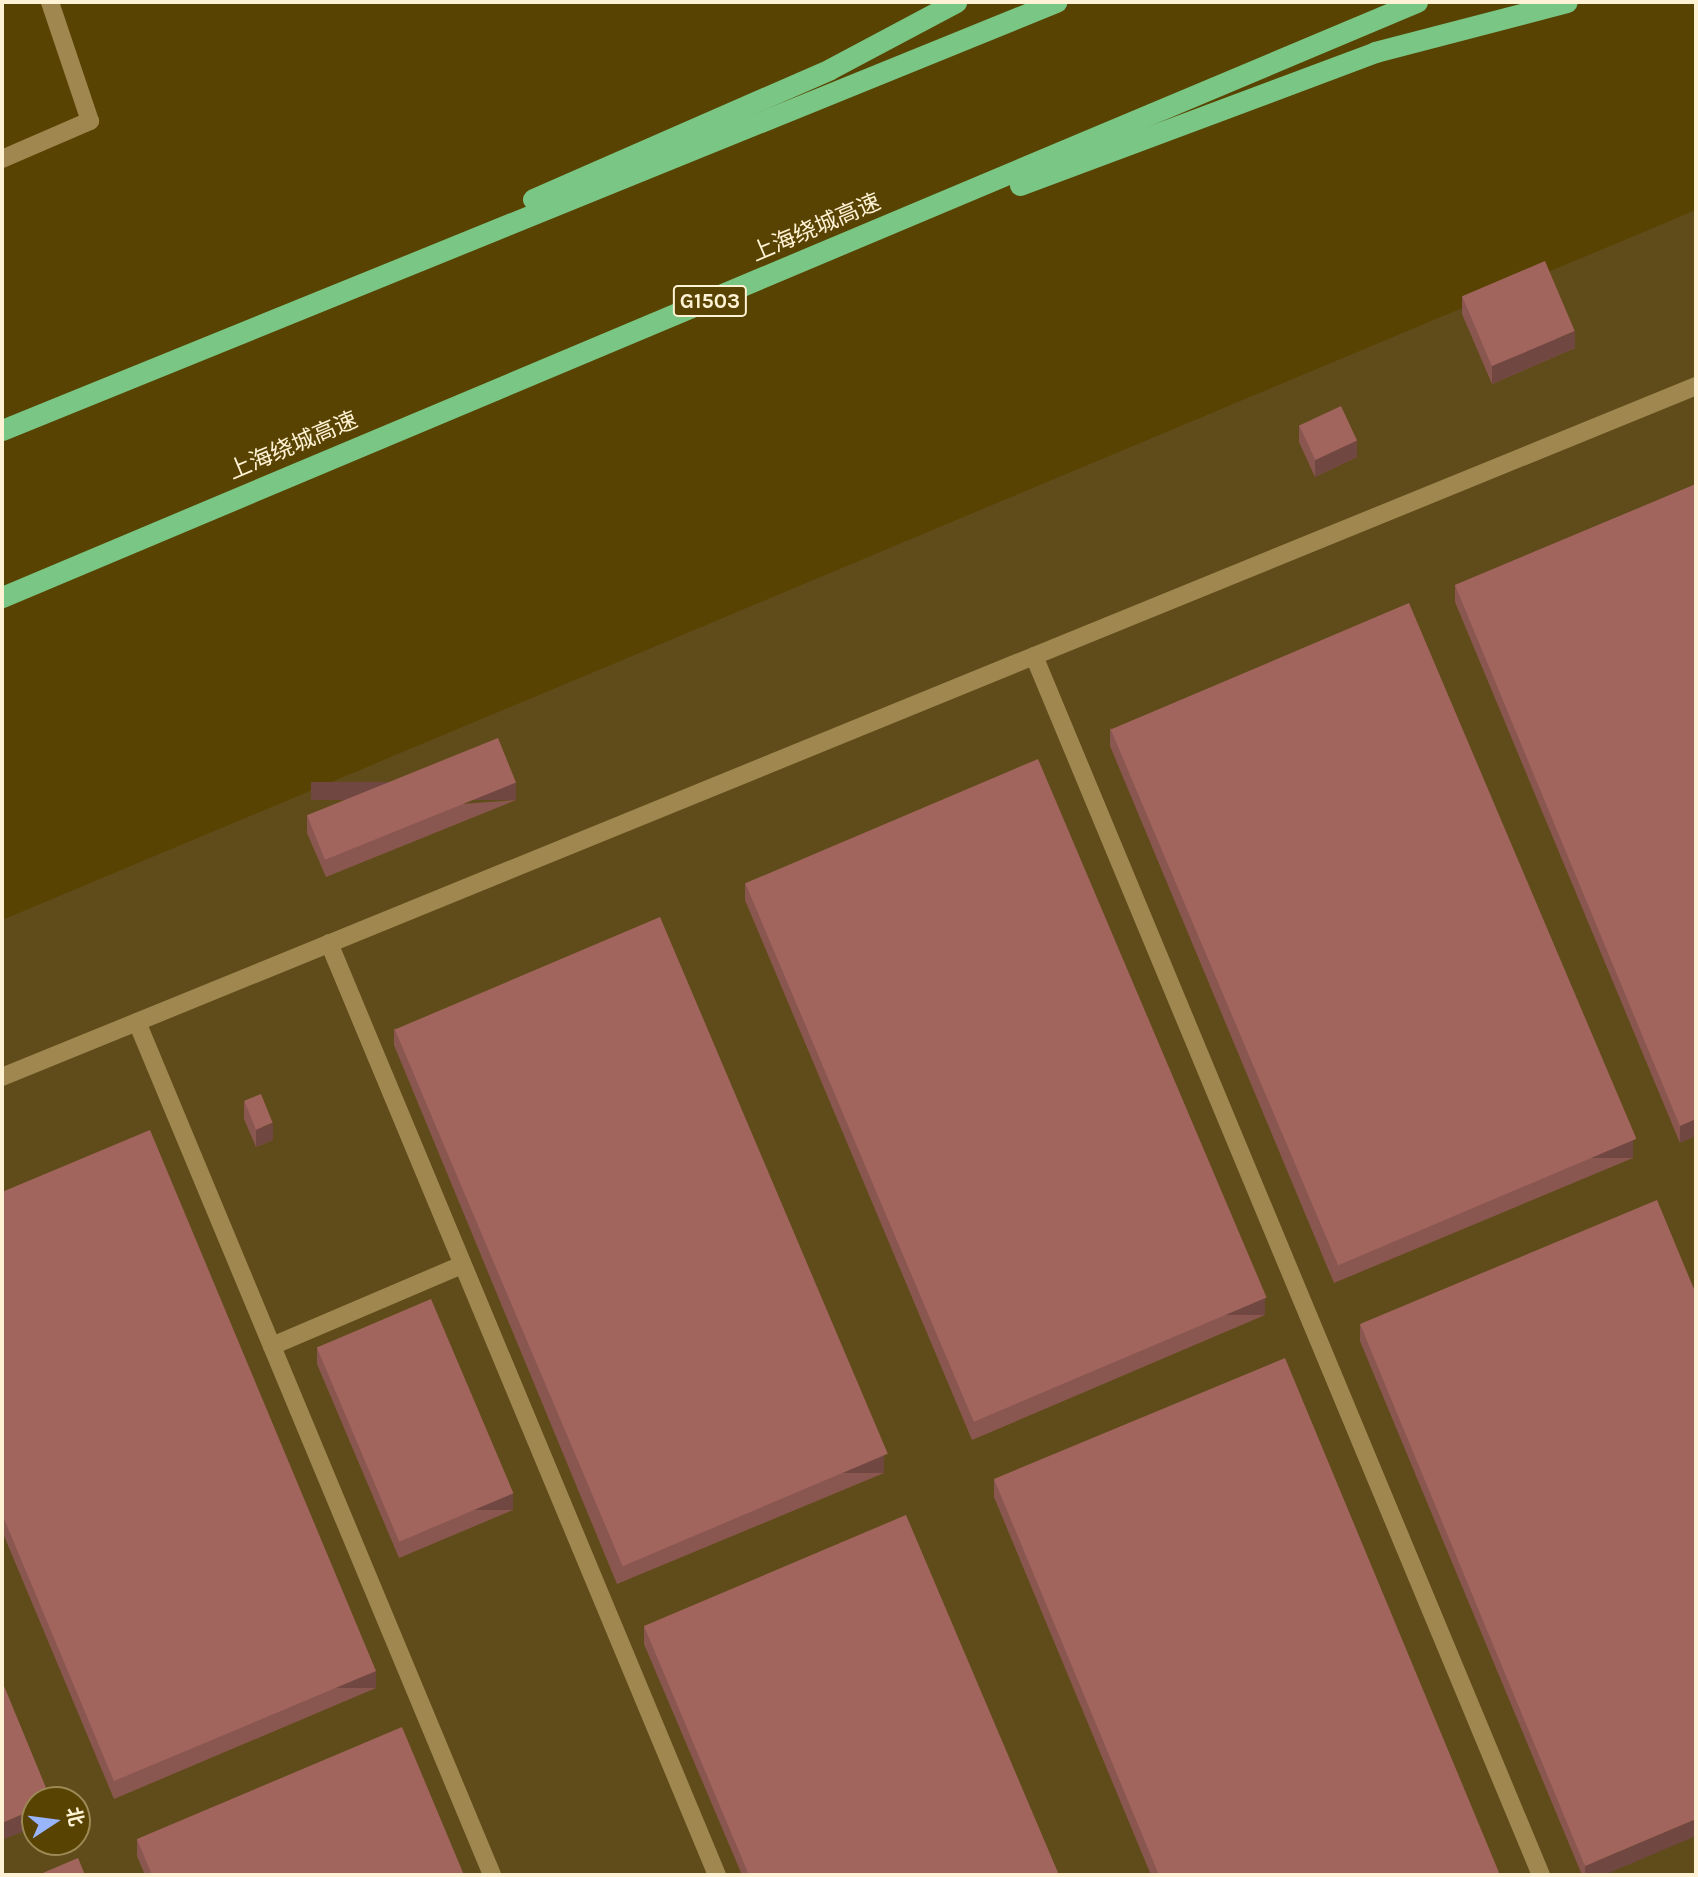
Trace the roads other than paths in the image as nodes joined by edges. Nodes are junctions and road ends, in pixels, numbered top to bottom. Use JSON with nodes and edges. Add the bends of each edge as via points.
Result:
{"nodes":[{"id":1,"x":50,"y":2,"type":"edge"},
{"id":2,"x":956,"y":2,"type":"edge"},
{"id":3,"x":1056,"y":2,"type":"edge"},
{"id":4,"x":1417,"y":2,"type":"edge"},
{"id":5,"x":1567,"y":2,"type":"edge"},
{"id":6,"x":2,"y":159,"type":"edge"},
{"id":7,"x":729,"y":293,"type":"junction"},
{"id":8,"x":1696,"y":386,"type":"edge"},
{"id":9,"x":23,"y":421,"type":"junction"},
{"id":10,"x":2,"y":430,"type":"edge"},
{"id":11,"x":2,"y":597,"type":"edge"},
{"id":12,"x":1034,"y":656,"type":"junction"},
{"id":13,"x":328,"y":943,"type":"junction"},
{"id":14,"x":137,"y":1022,"type":"junction"},
{"id":15,"x":2,"y":1077,"type":"edge"},
{"id":16,"x":462,"y":1265,"type":"junction"},
{"id":17,"x":271,"y":1346,"type":"junction"},
{"id":18,"x":492,"y":1875,"type":"edge"},
{"id":19,"x":717,"y":1875,"type":"edge"},
{"id":20,"x":1541,"y":1875,"type":"edge"}],
"edges":[{"from":1,"to":6,"type":"street","via":[[90,121]]},
{"from":2,"to":9,"type":"highway","via":[[830,69]]},
{"from":3,"to":9,"type":"highway"},
{"from":4,"to":7,"type":"highway","name":"上海绕城高速","number":"G1503"},
{"from":5,"to":7,"type":"highway","via":[[1375,52]]},
{"from":7,"to":11,"type":"highway","name":"上海绕城高速","number":"G1503"},
{"from":8,"to":12,"type":"street"},
{"from":9,"to":10,"type":"highway"},
{"from":12,"to":13,"type":"street"},
{"from":12,"to":20,"type":"street"},
{"from":13,"to":14,"type":"street"},
{"from":13,"to":16,"type":"street"},
{"from":14,"to":15,"type":"street"},
{"from":14,"to":17,"type":"street"},
{"from":16,"to":17,"type":"street"},
{"from":16,"to":19,"type":"street"},
{"from":17,"to":18,"type":"street"}]}
